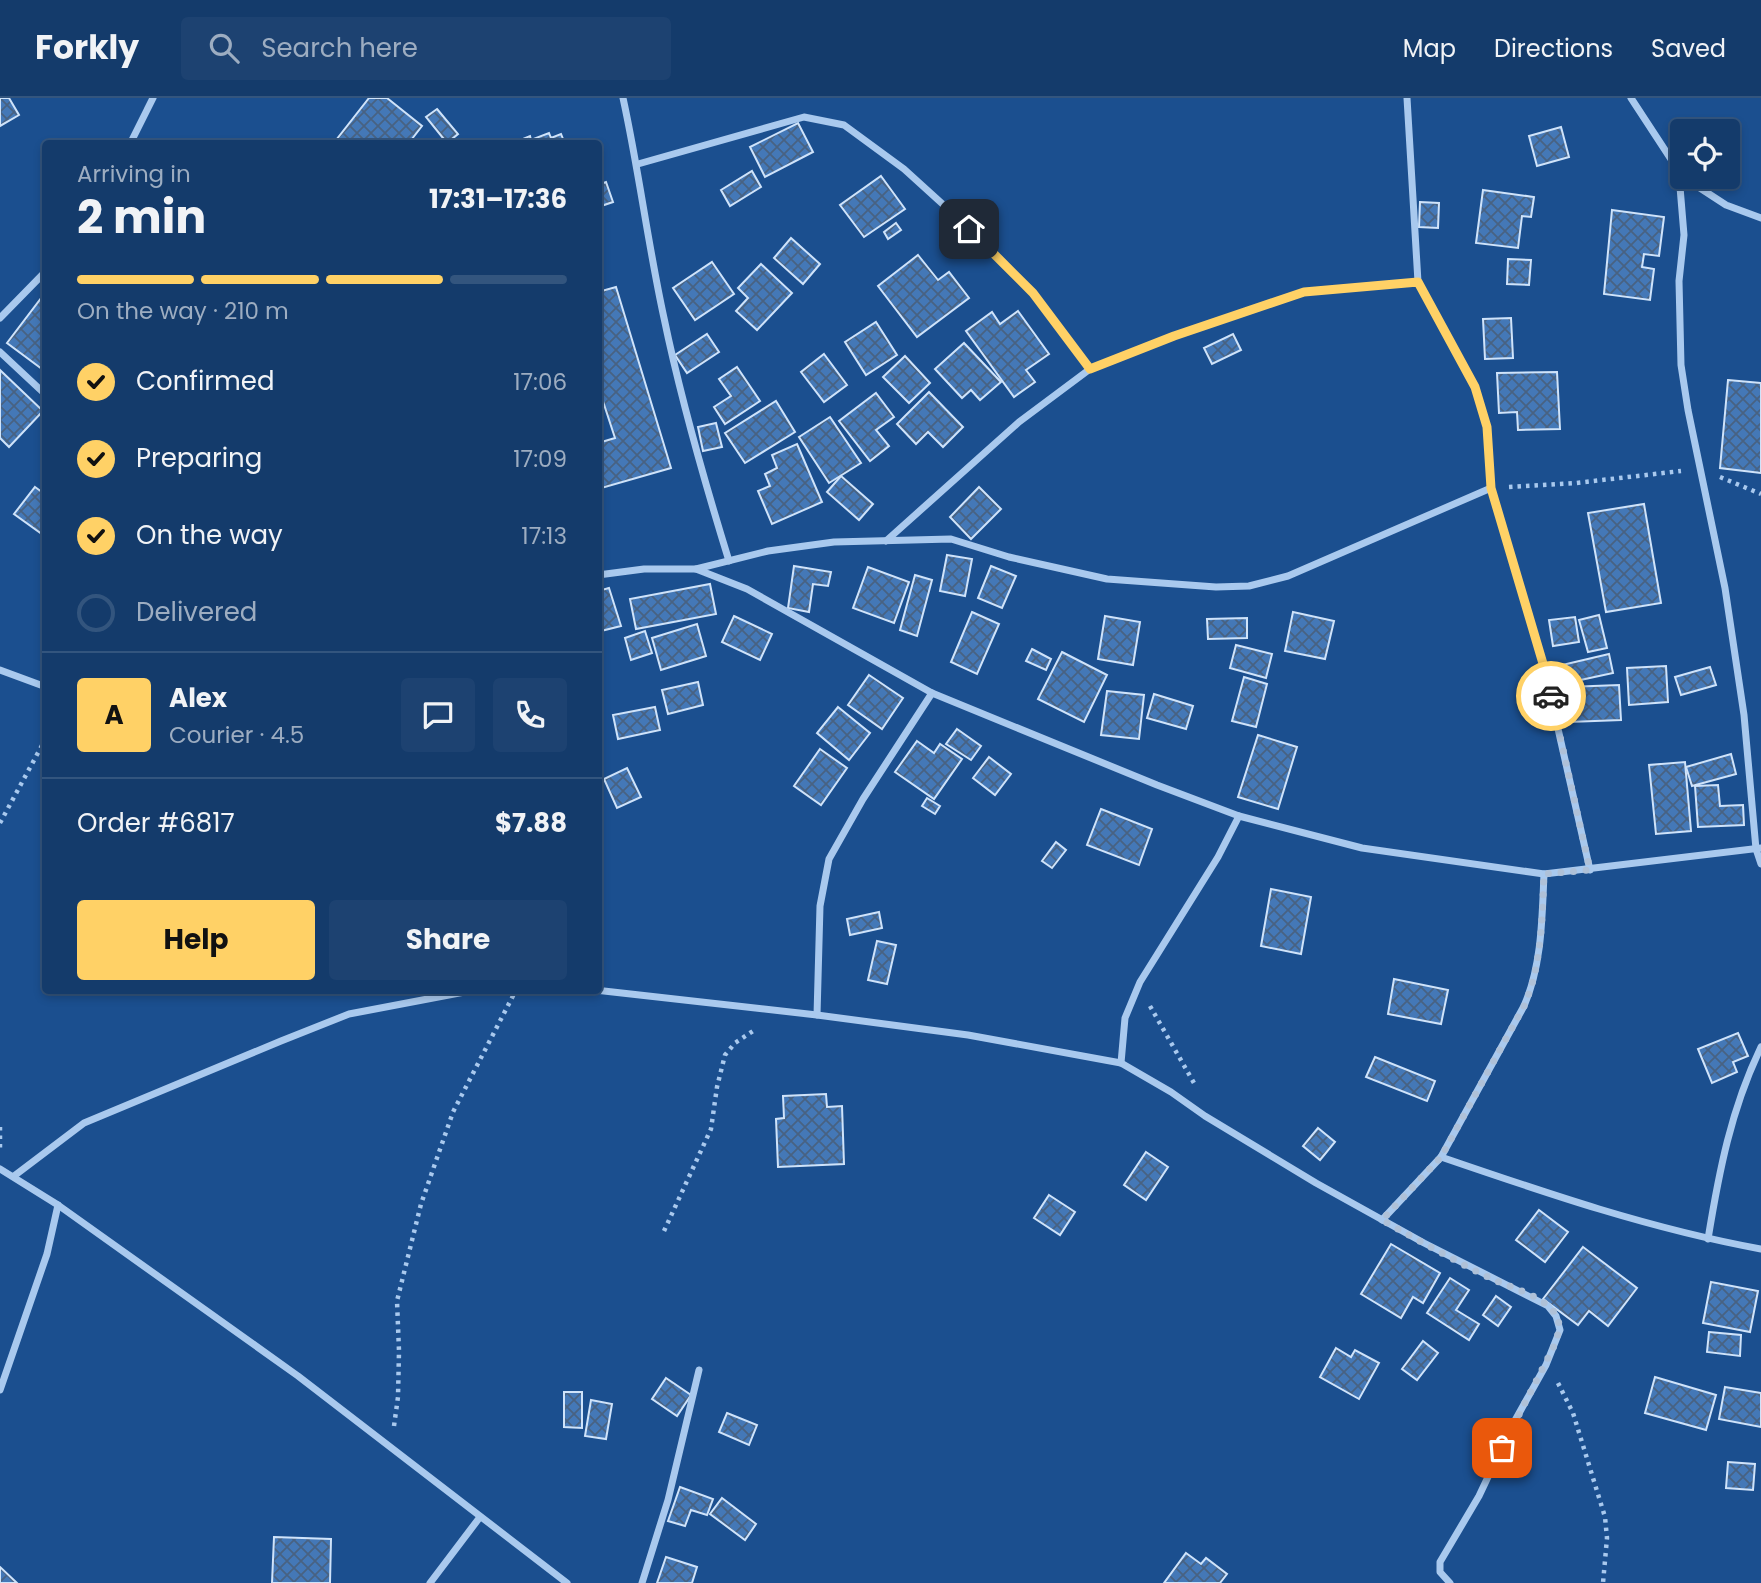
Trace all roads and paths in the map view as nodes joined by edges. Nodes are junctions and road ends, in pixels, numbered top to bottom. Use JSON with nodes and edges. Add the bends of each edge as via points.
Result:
{"nodes":[{"id":1,"x":153,"y":98,"type":"edge"},
{"id":2,"x":623,"y":98,"type":"edge"},
{"id":3,"x":1407,"y":98,"type":"edge"},
{"id":4,"x":1631,"y":98,"type":"edge"},
{"id":5,"x":132,"y":140,"type":"edge"},
{"id":6,"x":1670,"y":159,"type":"edge"},
{"id":7,"x":638,"y":164,"type":"junction"},
{"id":8,"x":1682,"y":189,"type":"edge"},
{"id":9,"x":1701,"y":189,"type":"edge"},
{"id":10,"x":1761,"y":218,"type":"edge"},
{"id":11,"x":42,"y":275,"type":"edge"},
{"id":12,"x":1418,"y":282,"type":"junction"},
{"id":13,"x":0,"y":318,"type":"edge"},
{"id":14,"x":0,"y":352,"type":"edge"},
{"id":15,"x":1090,"y":369,"type":"junction"},
{"id":16,"x":42,"y":391,"type":"edge"},
{"id":17,"x":1700,"y":469,"type":"junction"},
{"id":18,"x":1491,"y":488,"type":"junction"},
{"id":19,"x":1761,"y":494,"type":"edge"},
{"id":20,"x":885,"y":541,"type":"junction"},
{"id":21,"x":729,"y":561,"type":"junction"},
{"id":22,"x":696,"y":569,"type":"junction"},
{"id":23,"x":602,"y":575,"type":"edge"},
{"id":24,"x":0,"y":670,"type":"edge"},
{"id":25,"x":42,"y":686,"type":"edge"},
{"id":26,"x":932,"y":693,"type":"junction"},
{"id":27,"x":42,"y":745,"type":"edge"},
{"id":28,"x":1240,"y":816,"type":"junction"},
{"id":29,"x":0,"y":823,"type":"edge"},
{"id":30,"x":1758,"y":849,"type":"edge"},
{"id":31,"x":1761,"y":864,"type":"edge"},
{"id":32,"x":1590,"y":870,"type":"junction"},
{"id":33,"x":1544,"y":874,"type":"junction"},
{"id":34,"x":1140,"y":982,"type":"junction"},
{"id":35,"x":602,"y":991,"type":"edge"},
{"id":36,"x":454,"y":994,"type":"edge"},
{"id":37,"x":514,"y":994,"type":"edge"},
{"id":38,"x":784,"y":1012,"type":"junction"},
{"id":39,"x":817,"y":1014,"type":"junction"},
{"id":40,"x":1761,"y":1047,"type":"edge"},
{"id":41,"x":1121,"y":1063,"type":"junction"},
{"id":42,"x":1205,"y":1116,"type":"junction"},
{"id":43,"x":0,"y":1127,"type":"edge"},
{"id":44,"x":0,"y":1154,"type":"edge"},
{"id":45,"x":1441,"y":1157,"type":"junction"},
{"id":46,"x":0,"y":1169,"type":"edge"},
{"id":47,"x":14,"y":1176,"type":"junction"},
{"id":48,"x":58,"y":1205,"type":"junction"},
{"id":49,"x":1382,"y":1220,"type":"junction"},
{"id":50,"x":664,"y":1231,"type":"dead end"},
{"id":51,"x":1708,"y":1239,"type":"junction"},
{"id":52,"x":1761,"y":1249,"type":"edge"},
{"id":53,"x":1546,"y":1365,"type":"junction"},
{"id":54,"x":699,"y":1370,"type":"dead end"},
{"id":55,"x":0,"y":1390,"type":"edge"},
{"id":56,"x":391,"y":1448,"type":"junction"},
{"id":57,"x":480,"y":1517,"type":"junction"},
{"id":58,"x":430,"y":1583,"type":"edge"},
{"id":59,"x":567,"y":1583,"type":"edge"},
{"id":60,"x":642,"y":1583,"type":"edge"},
{"id":61,"x":1450,"y":1583,"type":"edge"},
{"id":62,"x":1603,"y":1583,"type":"edge"}],
"edges":[{"from":1,"to":5,"type":"street"},
{"from":2,"to":7,"type":"street"},
{"from":3,"to":12,"type":"street"},
{"from":4,"to":6,"type":"street"},
{"from":7,"to":15,"type":"street","via":[[804,117],[844,125],[904,169],[969,229],[1033,293]]},
{"from":7,"to":21,"type":"street","via":[[679,386]]},
{"from":8,"to":17,"type":"street","via":[[1681,365]]},
{"from":9,"to":10,"type":"street","via":[[1726,205]]},
{"from":11,"to":13,"type":"street"},
{"from":12,"to":15,"type":"street","via":[[1304,292]]},
{"from":12,"to":18,"type":"street","via":[[1475,387],[1487,427]]},
{"from":14,"to":16,"type":"street"},
{"from":15,"to":20,"type":"street","via":[[1019,422]]},
{"from":17,"to":18,"type":"path"},
{"from":17,"to":19,"type":"path"},
{"from":17,"to":30,"type":"street","via":[[1725,588]]},
{"from":18,"to":20,"type":"street","via":[[1288,576],[1250,586],[1107,579],[951,539]]},
{"from":18,"to":32,"type":"street","via":[[1544,667]]},
{"from":20,"to":21,"type":"street","via":[[834,542]]},
{"from":21,"to":22,"type":"street"},
{"from":22,"to":23,"type":"street","via":[[644,569]]},
{"from":22,"to":26,"type":"street","via":[[747,589]]},
{"from":24,"to":25,"type":"street"},
{"from":26,"to":28,"type":"street"},
{"from":26,"to":39,"type":"street","via":[[829,859],[820,906]]},
{"from":27,"to":29,"type":"path"},
{"from":28,"to":33,"type":"street","via":[[1362,848]]},
{"from":28,"to":34,"type":"street"},
{"from":30,"to":31,"type":"street"},
{"from":30,"to":32,"type":"street"},
{"from":32,"to":33,"type":"street"},
{"from":33,"to":45,"type":"street","via":[[1541,933],[1531,990]]},
{"from":34,"to":41,"type":"street","via":[[1125,1018]]},
{"from":34,"to":42,"type":"path","via":[[1192,1078]]},
{"from":35,"to":38,"type":"street"},
{"from":36,"to":47,"type":"street","via":[[349,1014],[281,1041],[84,1123]]},
{"from":37,"to":56,"type":"path","via":[[453,1112],[421,1204],[397,1301],[398,1397]]},
{"from":38,"to":39,"type":"street"},
{"from":38,"to":50,"type":"path","via":[[735,1043],[725,1055],[712,1129]]},
{"from":39,"to":41,"type":"street"},
{"from":40,"to":51,"type":"street","via":[[1727,1135]]},
{"from":41,"to":42,"type":"street"},
{"from":42,"to":49,"type":"street"},
{"from":43,"to":44,"type":"path"},
{"from":45,"to":49,"type":"street"},
{"from":45,"to":51,"type":"street","via":[[1583,1205]]},
{"from":46,"to":47,"type":"street"},
{"from":47,"to":48,"type":"street"},
{"from":48,"to":55,"type":"street","via":[[47,1254]]},
{"from":48,"to":56,"type":"street"},
{"from":49,"to":53,"type":"street","via":[[1548,1306],[1560,1330]]},
{"from":51,"to":52,"type":"street"},
{"from":53,"to":61,"type":"street","via":[[1440,1562],[1440,1572]]},
{"from":53,"to":62,"type":"path","via":[[1573,1413],[1605,1517]]},
{"from":54,"to":60,"type":"street","via":[[668,1500]]},
{"from":56,"to":57,"type":"street"},
{"from":57,"to":58,"type":"street"},
{"from":57,"to":59,"type":"street"}]}
